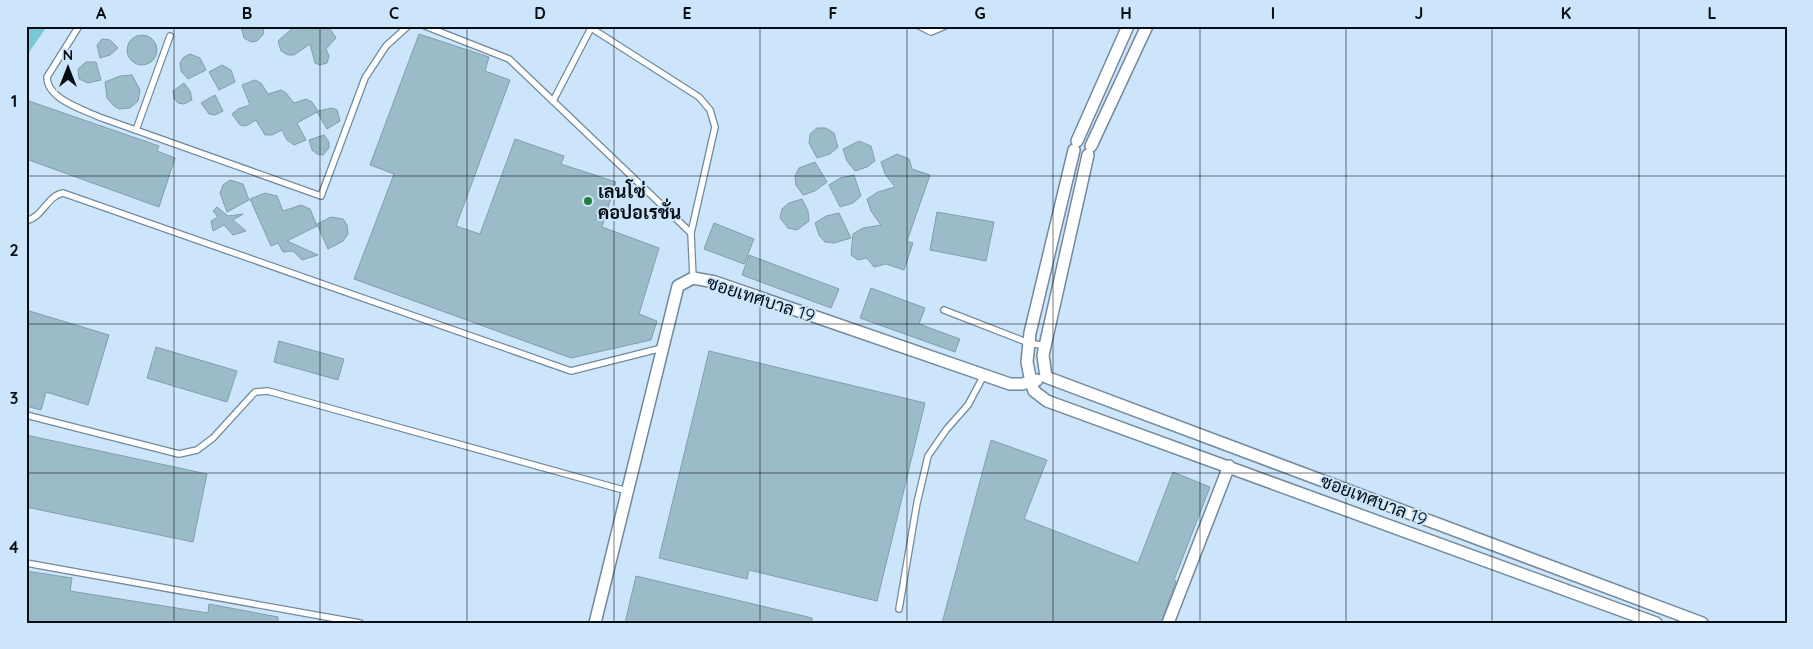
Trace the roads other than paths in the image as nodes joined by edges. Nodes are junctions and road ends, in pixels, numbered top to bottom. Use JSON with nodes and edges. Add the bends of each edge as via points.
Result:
{"nodes":[{"id":1,"x":79,"y":26,"type":"edge"},
{"id":2,"x":408,"y":26,"type":"edge"},
{"id":3,"x":425,"y":26,"type":"edge"},
{"id":4,"x":919,"y":26,"type":"edge"},
{"id":5,"x":944,"y":26,"type":"edge"},
{"id":6,"x":1128,"y":26,"type":"edge"},
{"id":7,"x":1147,"y":26,"type":"edge"},
{"id":8,"x":589,"y":27,"type":"edge"},
{"id":9,"x":170,"y":36,"type":"dead end"},
{"id":10,"x":553,"y":101,"type":"junction"},
{"id":11,"x":136,"y":130,"type":"junction"},
{"id":12,"x":26,"y":221,"type":"edge"},
{"id":13,"x":691,"y":233,"type":"junction"},
{"id":14,"x":693,"y":278,"type":"junction"},
{"id":15,"x":944,"y":310,"type":"dead end"},
{"id":16,"x":1029,"y":343,"type":"junction"},
{"id":17,"x":1046,"y":346,"type":"junction"},
{"id":18,"x":662,"y":348,"type":"junction"},
{"id":19,"x":984,"y":375,"type":"junction"},
{"id":20,"x":1046,"y":377,"type":"junction"},
{"id":21,"x":1031,"y":382,"type":"junction"},
{"id":22,"x":26,"y":415,"type":"edge"},
{"id":23,"x":1229,"y":466,"type":"junction"},
{"id":24,"x":628,"y":492,"type":"junction"},
{"id":25,"x":26,"y":563,"type":"edge"},
{"id":26,"x":899,"y":609,"type":"dead end"},
{"id":27,"x":360,"y":623,"type":"edge"},
{"id":28,"x":595,"y":623,"type":"edge"},
{"id":29,"x":1168,"y":623,"type":"edge"},
{"id":30,"x":1656,"y":623,"type":"edge"},
{"id":31,"x":1702,"y":623,"type":"edge"}],
"edges":[{"from":1,"to":11,"type":"lane","via":[[47,82],[66,101]]},
{"from":2,"to":11,"type":"lane","via":[[386,46],[365,78],[321,196]]},
{"from":3,"to":10,"type":"lane","via":[[509,59]]},
{"from":4,"to":5,"type":"lane","via":[[931,32]]},
{"from":6,"to":16,"type":"street","via":[[1075,145]]},
{"from":7,"to":17,"type":"street","via":[[1089,150]]},
{"from":8,"to":10,"type":"lane"},
{"from":8,"to":13,"type":"lane","via":[[699,97],[710,110],[716,127]]},
{"from":9,"to":11,"type":"lane"},
{"from":10,"to":13,"type":"lane"},
{"from":12,"to":18,"type":"lane","via":[[34,219],[56,194],[63,192],[571,371]]},
{"from":13,"to":14,"type":"lane"},
{"from":14,"to":18,"type":"street","name":"ซอยเทศบาล 19","via":[[678,286]]},
{"from":14,"to":19,"type":"street","name":"ซอยเทศบาล 19","via":[[715,282]]},
{"from":15,"to":16,"type":"lane"},
{"from":16,"to":17,"type":"lane"},
{"from":16,"to":21,"type":"street","via":[[1027,362]]},
{"from":17,"to":20,"type":"street","via":[[1043,355]]},
{"from":18,"to":24,"type":"street","name":"ซอยเทศบาล 19"},
{"from":19,"to":21,"type":"street","name":"ซอยเทศบาล 19","via":[[1010,384]]},
{"from":19,"to":26,"type":"lane","via":[[968,405],[928,456]]},
{"from":20,"to":21,"type":"street","name":"ซอยเทศบาล 19"},
{"from":20,"to":31,"type":"street","name":"ซอยเทศบาล 19"},
{"from":21,"to":23,"type":"street","name":"ซอยเทศบาล 19","via":[[1034,391],[1047,401]]},
{"from":22,"to":24,"type":"lane","via":[[179,454],[197,450],[213,438],[255,392],[268,391]]},
{"from":23,"to":29,"type":"street"},
{"from":23,"to":30,"type":"street","name":"ซอยเทศบาล 19"},
{"from":24,"to":28,"type":"street","name":"ซอยเทศบาล 19"},
{"from":25,"to":27,"type":"lane"}]}
